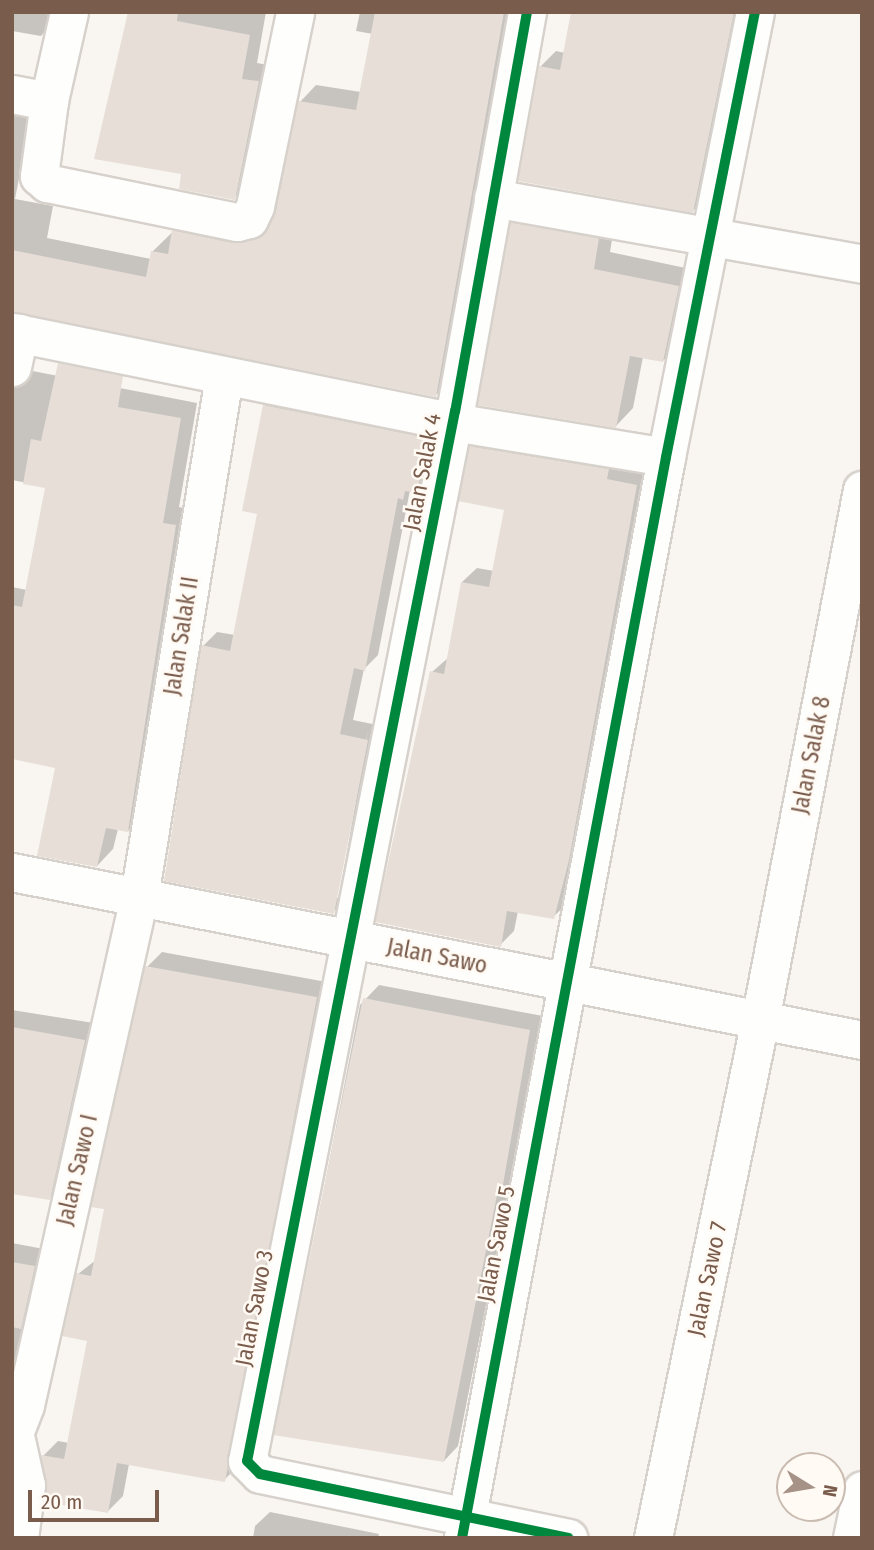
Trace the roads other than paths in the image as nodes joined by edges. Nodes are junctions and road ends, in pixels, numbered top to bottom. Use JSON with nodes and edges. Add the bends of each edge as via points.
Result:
{"nodes":[{"id":1,"x":69,"y":12,"type":"edge"},
{"id":2,"x":295,"y":12,"type":"edge"},
{"id":3,"x":527,"y":12,"type":"edge"},
{"id":4,"x":755,"y":12,"type":"edge"},
{"id":5,"x":12,"y":94,"type":"edge"},
{"id":6,"x":49,"y":101,"type":"junction"},
{"id":7,"x":493,"y":198,"type":"junction"},
{"id":8,"x":712,"y":237,"type":"junction"},
{"id":9,"x":862,"y":264,"type":"edge"},
{"id":10,"x":15,"y":344,"type":"edge"},
{"id":11,"x":224,"y":376,"type":"junction"},
{"id":12,"x":453,"y":422,"type":"junction"},
{"id":13,"x":666,"y":457,"type":"junction"},
{"id":14,"x":862,"y":490,"type":"edge"},
{"id":15,"x":12,"y":872,"type":"edge"},
{"id":16,"x":139,"y":897,"type":"junction"},
{"id":17,"x":351,"y":939,"type":"junction"},
{"id":18,"x":566,"y":982,"type":"junction"},
{"id":19,"x":760,"y":1020,"type":"junction"},
{"id":20,"x":862,"y":1040,"type":"edge"},
{"id":21,"x":14,"y":1440,"type":"edge"},
{"id":22,"x":862,"y":1490,"type":"edge"},
{"id":23,"x":465,"y":1526,"type":"edge"},
{"id":24,"x":19,"y":1538,"type":"edge"},
{"id":25,"x":568,"y":1538,"type":"edge"},
{"id":26,"x":653,"y":1538,"type":"edge"},
{"id":27,"x":852,"y":1538,"type":"edge"}],
"edges":[{"from":1,"to":6,"type":"street"},
{"from":2,"to":6,"type":"street","via":[[256,206],[244,221],[42,180],[38,166]]},
{"from":3,"to":7,"type":"street","name":"Jalan Salak 4"},
{"from":4,"to":8,"type":"street","name":"Jalan Sawo 5"},
{"from":5,"to":6,"type":"street"},
{"from":7,"to":8,"type":"street"},
{"from":7,"to":12,"type":"street","name":"Jalan Salak 4"},
{"from":8,"to":9,"type":"street"},
{"from":8,"to":13,"type":"street","name":"Jalan Sawo 5"},
{"from":10,"to":11,"type":"street"},
{"from":11,"to":12,"type":"street"},
{"from":11,"to":16,"type":"street","name":"Jalan Salak II"},
{"from":12,"to":13,"type":"street"},
{"from":12,"to":17,"type":"street","name":"Jalan Salak 4"},
{"from":13,"to":18,"type":"street","name":"Jalan Sawo 5"},
{"from":14,"to":19,"type":"street","name":"Jalan Salak 8"},
{"from":15,"to":16,"type":"street","name":"Jalan Sawo"},
{"from":16,"to":17,"type":"street","name":"Jalan Sawo"},
{"from":16,"to":21,"type":"street","name":"Jalan Sawo I"},
{"from":17,"to":18,"type":"street","name":"Jalan Sawo"},
{"from":17,"to":23,"type":"street","name":"Jalan Sawo 3","via":[[247,1461],[260,1474]]},
{"from":18,"to":19,"type":"street","name":"Jalan Sawo"},
{"from":18,"to":23,"type":"street","name":"Jalan Sawo 5"},
{"from":19,"to":20,"type":"street","name":"Jalan Sawo"},
{"from":19,"to":26,"type":"street","name":"Jalan Sawo 7"},
{"from":21,"to":24,"type":"street","via":[[26,1485]]},
{"from":22,"to":27,"type":"street"},
{"from":23,"to":25,"type":"street"}]}
